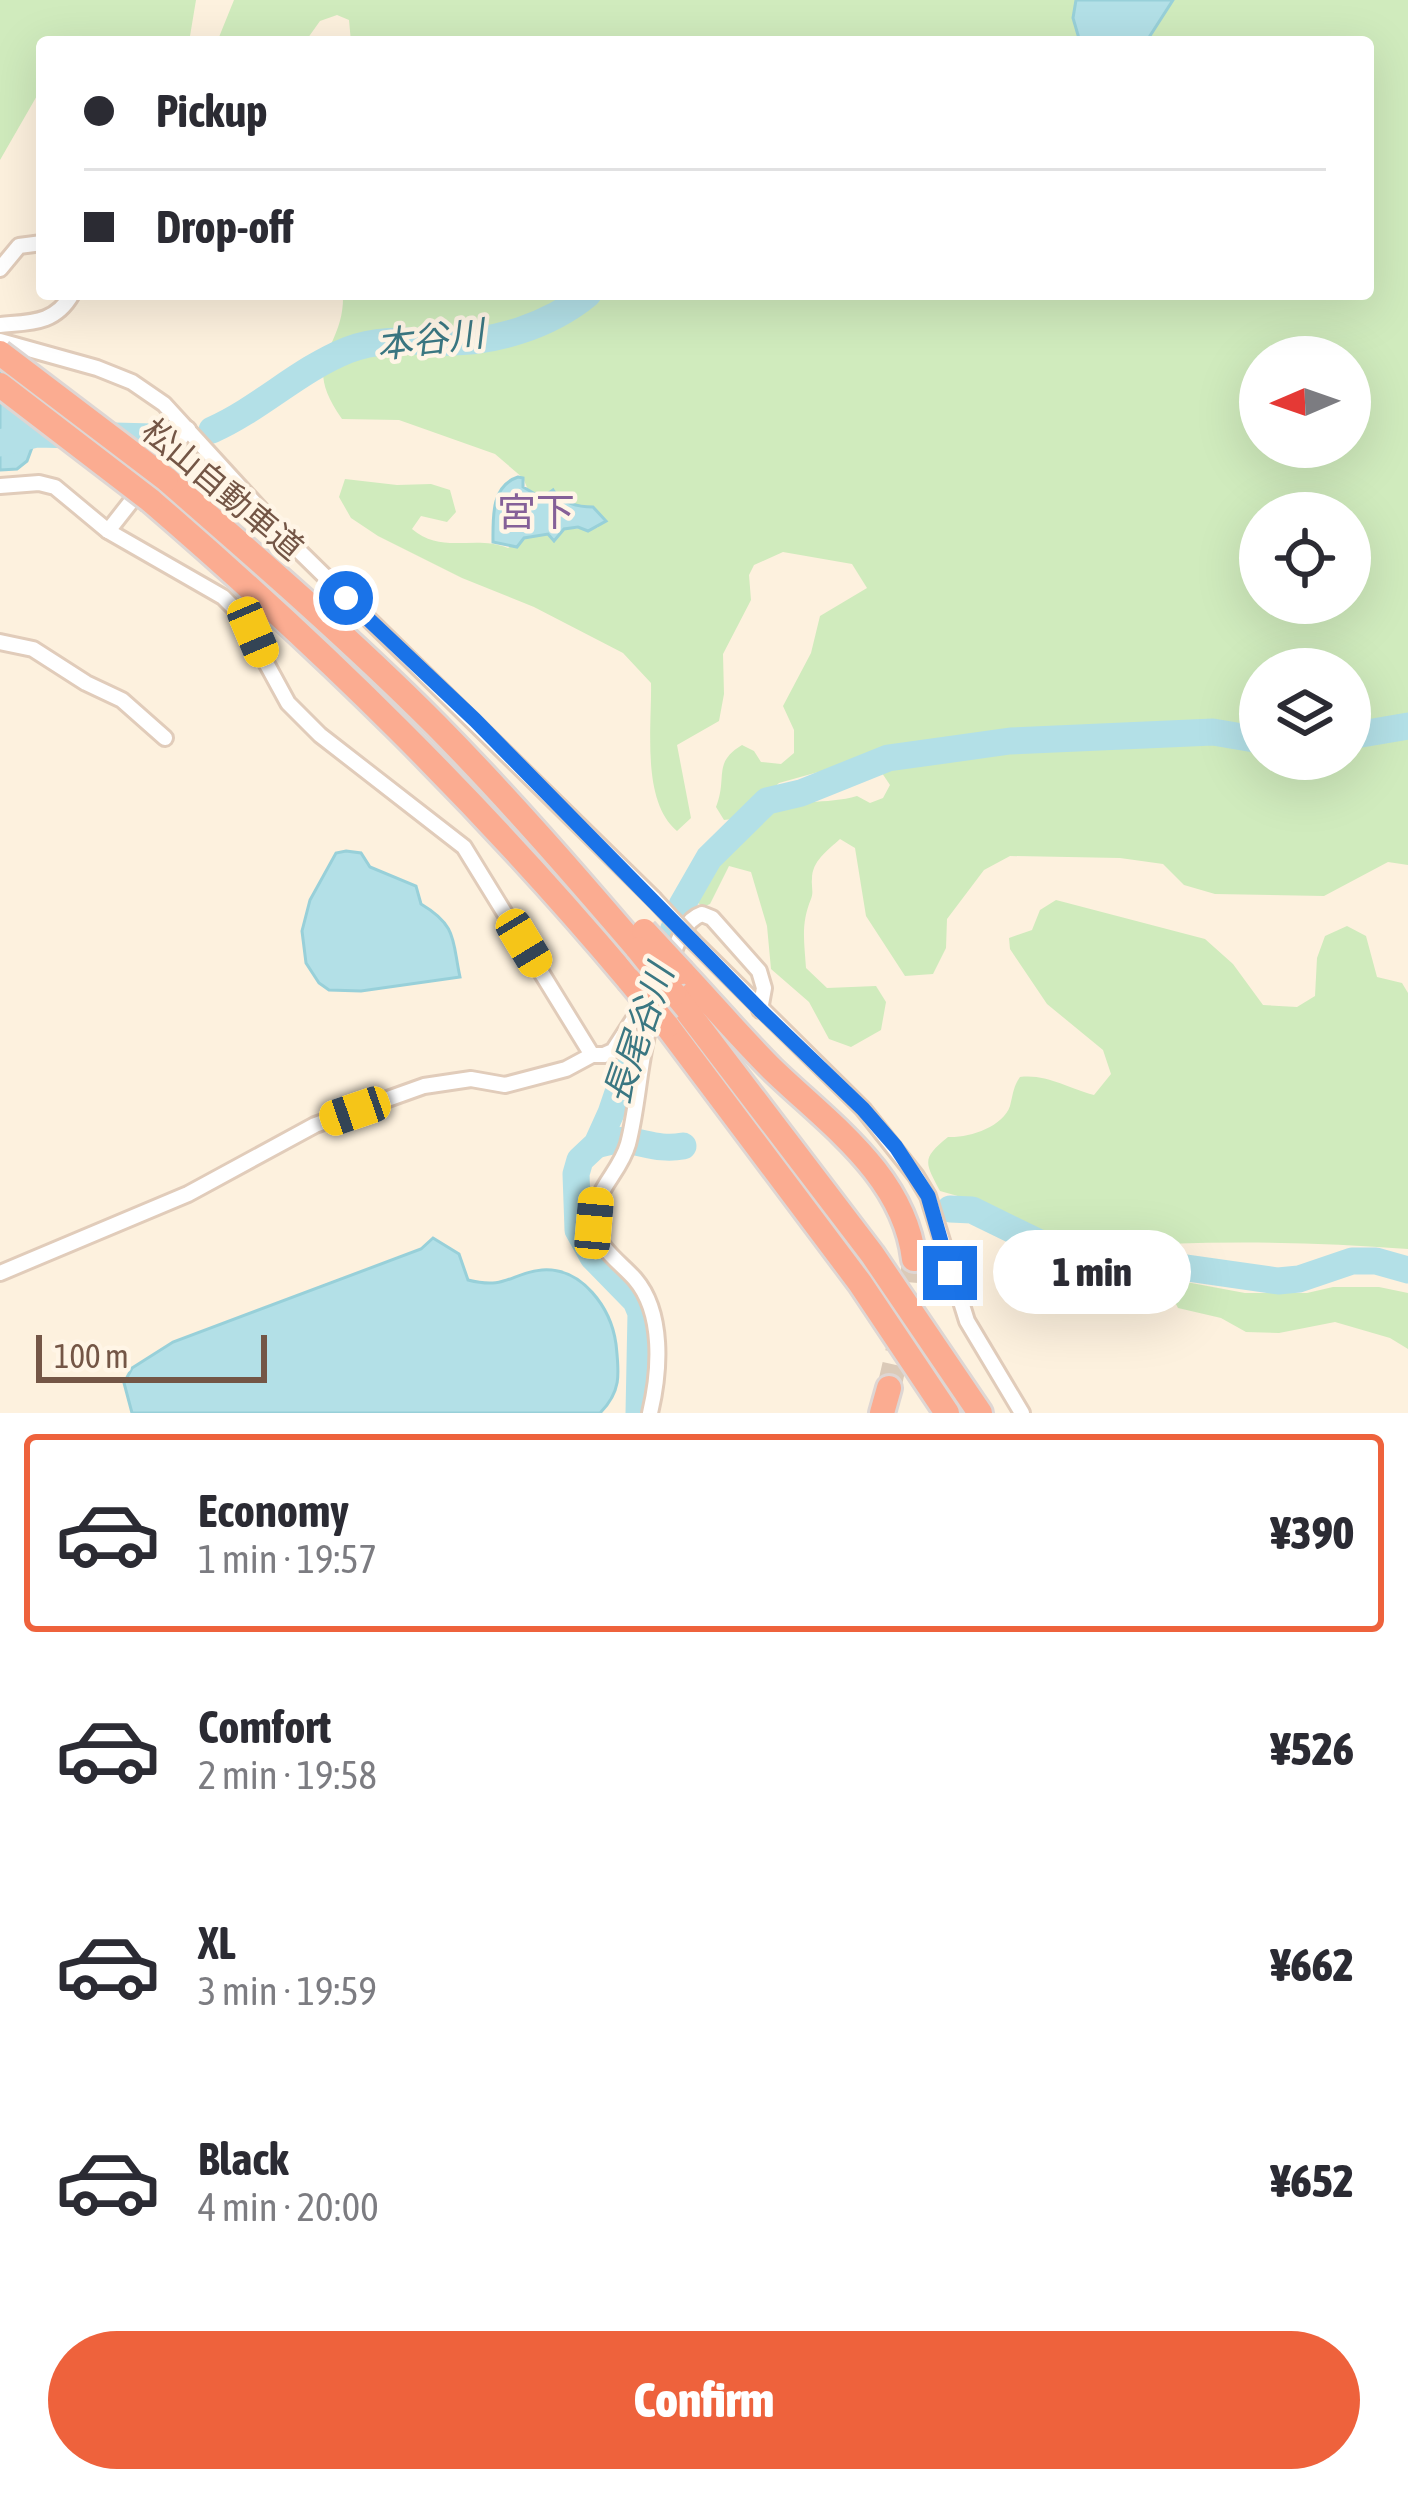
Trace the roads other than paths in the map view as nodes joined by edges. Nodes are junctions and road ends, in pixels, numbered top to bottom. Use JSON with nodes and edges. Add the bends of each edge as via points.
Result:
{"nodes":[{"id":1,"x":36,"y":244,"type":"edge"},
{"id":2,"x":0,"y":269,"type":"edge"},
{"id":3,"x":68,"y":300,"type":"edge"},
{"id":4,"x":0,"y":325,"type":"edge"},
{"id":5,"x":0,"y":341,"type":"edge"},
{"id":6,"x":0,"y":353,"type":"edge"},
{"id":7,"x":0,"y":385,"type":"edge"},
{"id":8,"x":188,"y":429,"type":"junction"},
{"id":9,"x":0,"y":486,"type":"edge"},
{"id":10,"x":108,"y":531,"type":"junction"},
{"id":11,"x":0,"y":642,"type":"edge"},
{"id":12,"x":165,"y":739,"type":"dead end"},
{"id":13,"x":678,"y":983,"type":"junction"},
{"id":14,"x":760,"y":1010,"type":"junction"},
{"id":15,"x":652,"y":1020,"type":"junction"},
{"id":16,"x":592,"y":1055,"type":"junction"},
{"id":17,"x":914,"y":1259,"type":"tunnel mouth"},
{"id":18,"x":0,"y":1273,"type":"edge"},
{"id":19,"x":650,"y":1413,"type":"edge"},
{"id":20,"x":947,"y":1413,"type":"edge"},
{"id":21,"x":980,"y":1413,"type":"edge"},
{"id":22,"x":1022,"y":1413,"type":"edge"}],
"edges":[{"from":1,"to":2,"type":"street","via":[[19,246]]},
{"from":3,"to":4,"type":"street","via":[[44,321]]},
{"from":5,"to":8,"type":"street","via":[[132,382]]},
{"from":6,"to":13,"type":"highway","name":"松山自動車道","bridge":true,"via":[[166,479],[367,658],[526,806]]},
{"from":7,"to":15,"type":"highway","name":"松山自動車道","bridge":true,"via":[[150,500],[419,746],[553,890]]},
{"from":8,"to":10,"type":"street"},
{"from":8,"to":14,"type":"street","bridge":true,"via":[[294,546]]},
{"from":9,"to":10,"type":"street","via":[[55,487]]},
{"from":10,"to":16,"type":"street","via":[[223,597],[253,632],[288,703],[464,848]]},
{"from":11,"to":12,"type":"street","via":[[33,649],[122,700]]},
{"from":13,"to":17,"type":"highway","via":[[880,1174],[904,1213]]},
{"from":13,"to":21,"type":"highway"},
{"from":14,"to":15,"type":"street","via":[[759,971],[702,914],[678,940]]},
{"from":14,"to":22,"type":"street","via":[[863,1109],[916,1176],[967,1321]]},
{"from":15,"to":16,"type":"street","via":[[613,1051]]},
{"from":15,"to":19,"type":"street","via":[[627,1145],[596,1196],[594,1223],[654,1312]]},
{"from":15,"to":20,"type":"highway","name":"松山自動車道","via":[[860,1282]]},
{"from":16,"to":18,"type":"street","via":[[505,1085],[450,1079],[315,1125],[188,1194]]}]}
